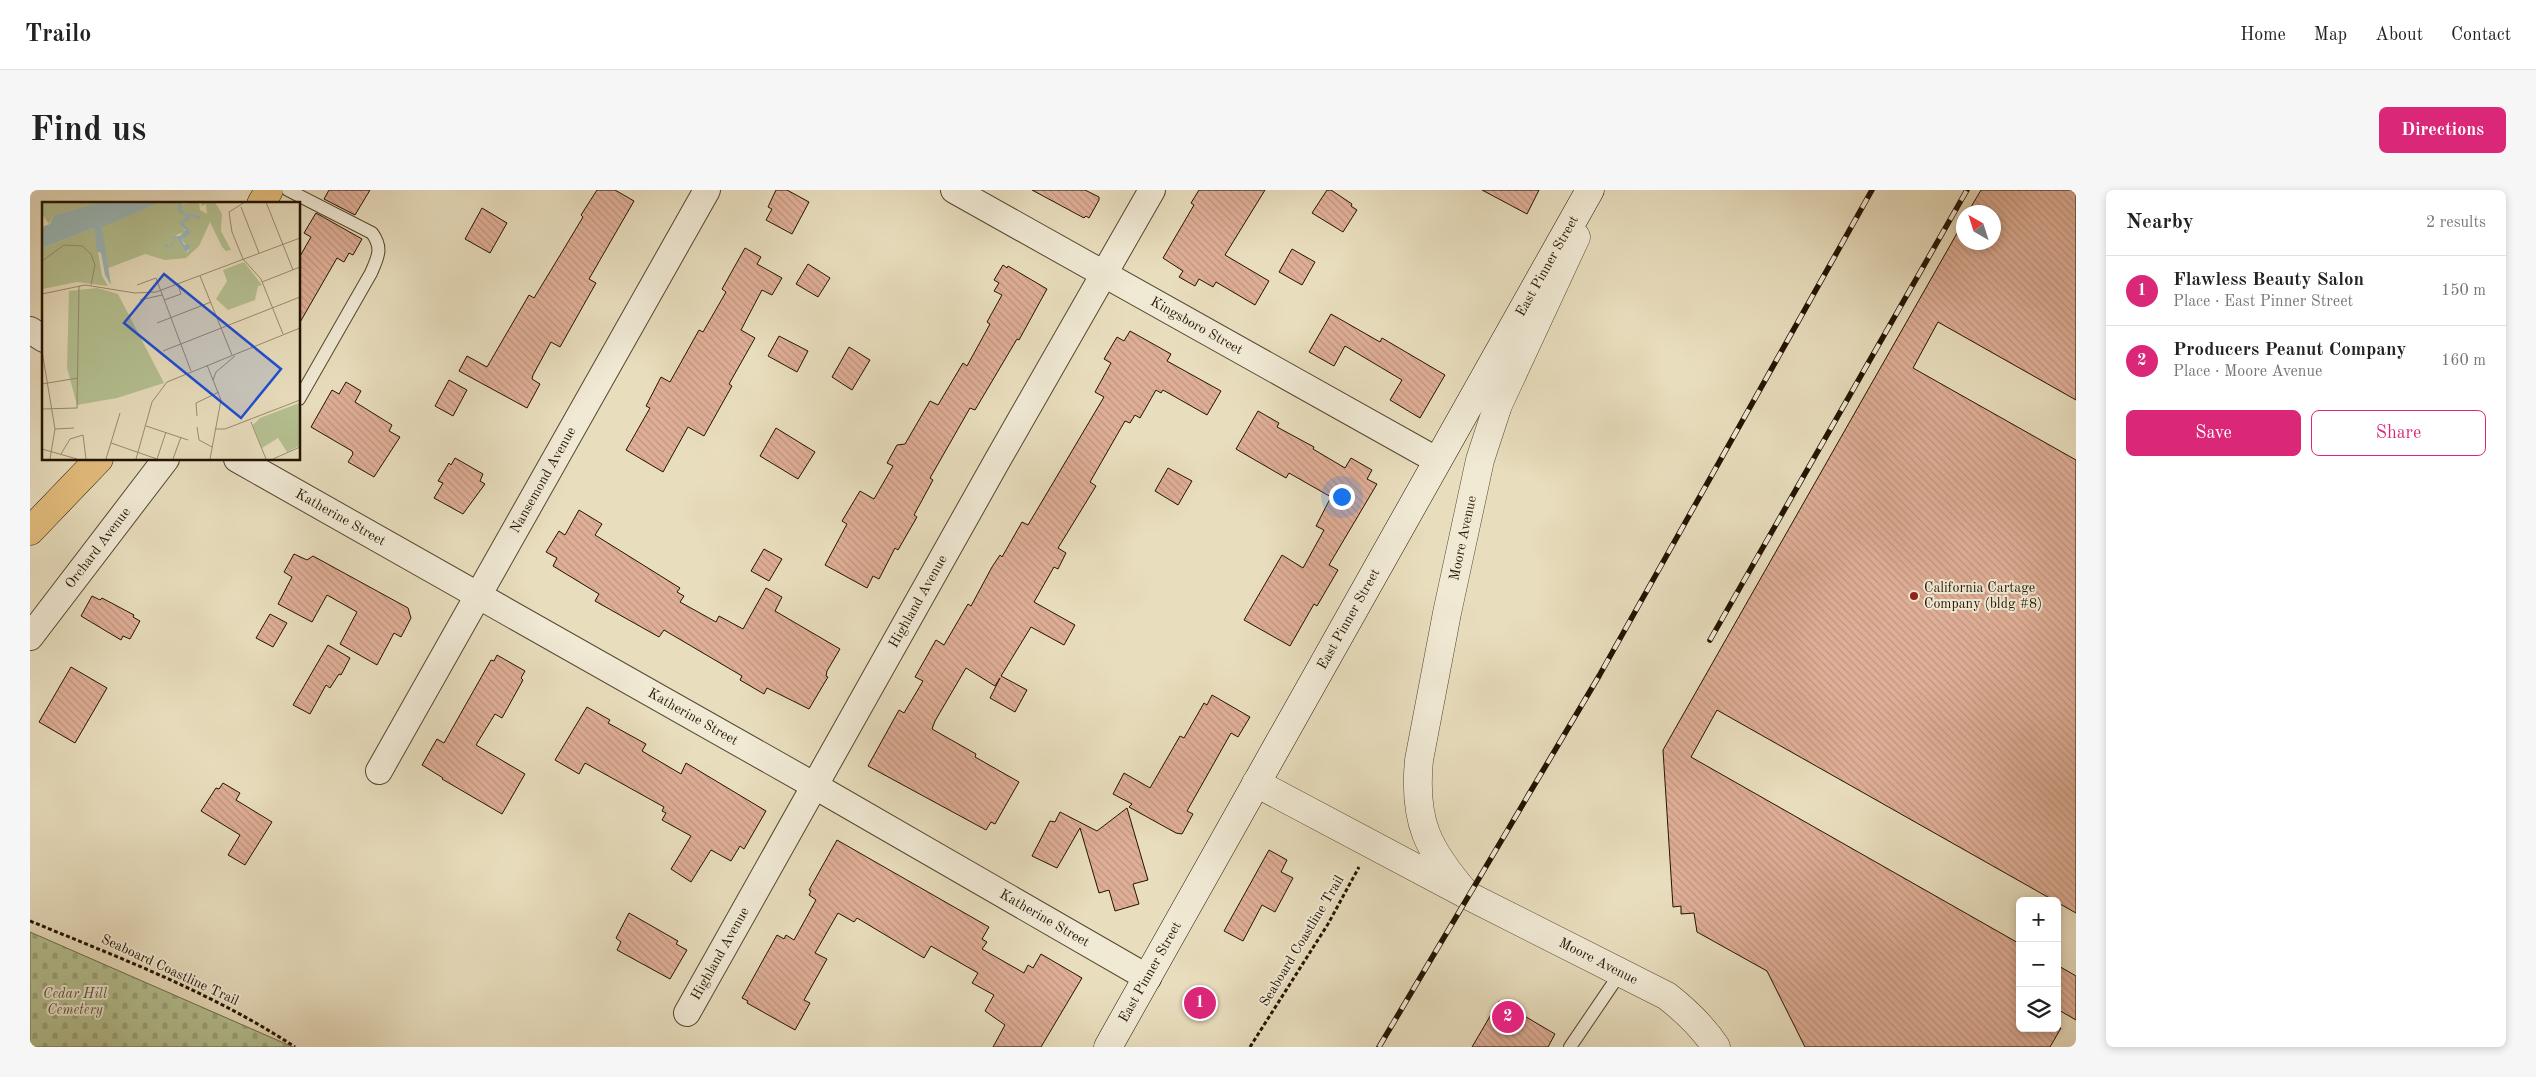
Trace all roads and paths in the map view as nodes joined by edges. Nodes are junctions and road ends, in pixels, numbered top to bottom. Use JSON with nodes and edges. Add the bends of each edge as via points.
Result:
{"nodes":[{"id":1,"x":269,"y":190,"type":"edge"},
{"id":2,"x":288,"y":190,"type":"edge"},
{"id":3,"x":707,"y":190,"type":"edge"},
{"id":4,"x":954,"y":190,"type":"edge"},
{"id":5,"x":1152,"y":190,"type":"edge"},
{"id":6,"x":1590,"y":190,"type":"edge"},
{"id":7,"x":1598,"y":190,"type":"edge"},
{"id":8,"x":262,"y":202,"type":"edge"},
{"id":9,"x":1103,"y":275,"type":"junction"},
{"id":10,"x":30,"y":330,"type":"edge"},
{"id":11,"x":42,"y":338,"type":"edge"},
{"id":12,"x":300,"y":397,"type":"edge"},
{"id":13,"x":98,"y":460,"type":"edge"},
{"id":14,"x":165,"y":460,"type":"edge"},
{"id":15,"x":1438,"y":461,"type":"junction"},
{"id":16,"x":253,"y":463,"type":"edge"},
{"id":17,"x":30,"y":531,"type":"edge"},
{"id":18,"x":479,"y":596,"type":"junction"},
{"id":19,"x":30,"y":637,"type":"edge"},
{"id":20,"x":379,"y":771,"type":"dead end"},
{"id":21,"x":1256,"y":783,"type":"junction"},
{"id":22,"x":815,"y":786,"type":"junction"},
{"id":23,"x":1372,"y":845,"type":"junction"},
{"id":24,"x":1467,"y":895,"type":"junction"},
{"id":25,"x":30,"y":921,"type":"edge"},
{"id":26,"x":1621,"y":972,"type":"junction"},
{"id":27,"x":1148,"y":978,"type":"junction"},
{"id":28,"x":687,"y":1013,"type":"dead end"},
{"id":29,"x":296,"y":1047,"type":"edge"},
{"id":30,"x":1108,"y":1047,"type":"edge"},
{"id":31,"x":1250,"y":1047,"type":"edge"},
{"id":32,"x":1570,"y":1047,"type":"edge"},
{"id":33,"x":1716,"y":1047,"type":"edge"}],
"edges":[{"from":1,"to":8,"type":"main road"},
{"from":2,"to":12,"type":"lane","via":[[372,233],[380,252]]},
{"from":3,"to":18,"type":"street","name":"Nansemond Avenue"},
{"from":4,"to":9,"type":"street","name":"Kingsboro Street"},
{"from":5,"to":9,"type":"street","name":"Highland Avenue"},
{"from":6,"to":15,"type":"street","name":"East Pinner Street"},
{"from":7,"to":24,"type":"street","name":"Moore Avenue","via":[[1498,405],[1480,460],[1419,760],[1419,811],[1425,833],[1437,858]]},
{"from":9,"to":15,"type":"street","name":"Kingsboro Street"},
{"from":9,"to":22,"type":"street","name":"Highland Avenue"},
{"from":10,"to":11,"type":"street"},
{"from":13,"to":17,"type":"main road"},
{"from":14,"to":19,"type":"street","name":"Orchard Avenue"},
{"from":15,"to":21,"type":"street","name":"East Pinner Street"},
{"from":16,"to":18,"type":"street","name":"Katherine Street"},
{"from":18,"to":20,"type":"street","name":"Nansemond Avenue"},
{"from":18,"to":22,"type":"street","name":"Katherine Street"},
{"from":21,"to":23,"type":"street","name":"Moore Avenue"},
{"from":21,"to":27,"type":"street","name":"East Pinner Street"},
{"from":22,"to":27,"type":"street","name":"Katherine Street"},
{"from":22,"to":28,"type":"street","name":"Highland Avenue"},
{"from":23,"to":24,"type":"street","name":"Moore Avenue"},
{"from":23,"to":31,"type":"path","name":"Seaboard Coastline Trail","via":[[1328,924]]},
{"from":24,"to":26,"type":"street","name":"Moore Avenue"},
{"from":25,"to":29,"type":"path","name":"Seaboard Coastline Trail","via":[[151,970],[263,1026]]},
{"from":26,"to":32,"type":"lane"},
{"from":26,"to":33,"type":"street","name":"Moore Avenue","via":[[1674,1001]]},
{"from":27,"to":30,"type":"street","name":"East Pinner Street"}]}
